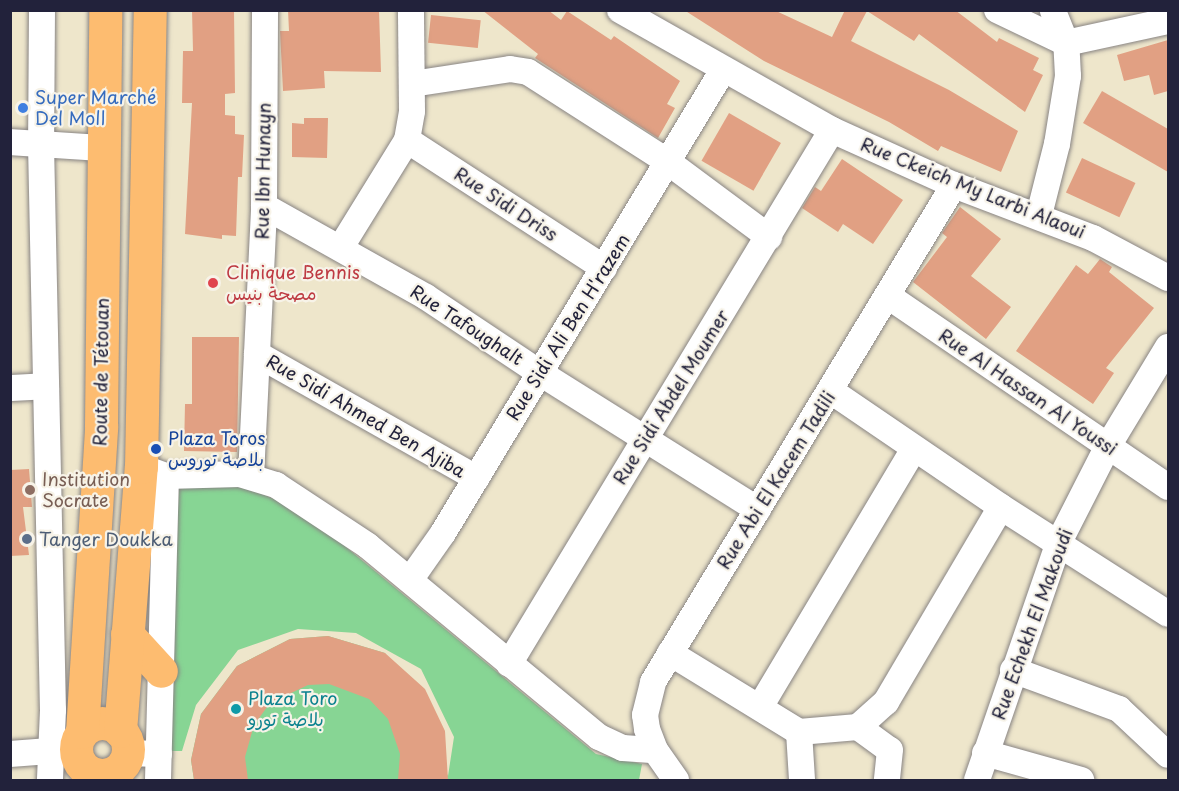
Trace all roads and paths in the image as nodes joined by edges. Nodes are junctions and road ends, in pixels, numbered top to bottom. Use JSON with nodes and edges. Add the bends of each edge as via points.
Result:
{"nodes":[{"id":1,"x":42,"y":10,"type":"edge"},
{"id":2,"x":105,"y":10,"type":"edge"},
{"id":3,"x":150,"y":10,"type":"edge"},
{"id":4,"x":265,"y":10,"type":"edge"},
{"id":5,"x":411,"y":10,"type":"edge"},
{"id":6,"x":620,"y":10,"type":"edge"},
{"id":7,"x":998,"y":10,"type":"edge"},
{"id":8,"x":1053,"y":10,"type":"edge"},
{"id":9,"x":1168,"y":21,"type":"edge"},
{"id":10,"x":1066,"y":43,"type":"junction"},
{"id":11,"x":723,"y":70,"type":"junction"},
{"id":12,"x":412,"y":84,"type":"junction"},
{"id":13,"x":832,"y":130,"type":"junction"},
{"id":14,"x":407,"y":140,"type":"junction"},
{"id":15,"x":10,"y":142,"type":"edge"},
{"id":16,"x":41,"y":144,"type":"junction"},
{"id":17,"x":104,"y":148,"type":"junction"},
{"id":18,"x":668,"y":162,"type":"junction"},
{"id":19,"x":954,"y":185,"type":"junction"},
{"id":20,"x":264,"y":206,"type":"junction"},
{"id":21,"x":1039,"y":215,"type":"junction"},
{"id":22,"x":769,"y":237,"type":"junction"},
{"id":23,"x":341,"y":247,"type":"junction"},
{"id":24,"x":604,"y":268,"type":"junction"},
{"id":25,"x":1168,"y":278,"type":"edge"},
{"id":26,"x":888,"y":296,"type":"junction"},
{"id":27,"x":1168,"y":347,"type":"edge"},
{"id":28,"x":257,"y":354,"type":"junction"},
{"id":29,"x":540,"y":373,"type":"junction"},
{"id":30,"x":46,"y":386,"type":"junction"},
{"id":31,"x":10,"y":387,"type":"edge"},
{"id":32,"x":831,"y":391,"type":"junction"},
{"id":33,"x":644,"y":438,"type":"junction"},
{"id":34,"x":1108,"y":446,"type":"junction"},
{"id":35,"x":914,"y":449,"type":"junction"},
{"id":36,"x":154,"y":472,"type":"junction"},
{"id":37,"x":251,"y":476,"type":"junction"},
{"id":38,"x":476,"y":478,"type":"junction"},
{"id":39,"x":1168,"y":487,"type":"edge"},
{"id":40,"x":1001,"y":507,"type":"junction"},
{"id":41,"x":758,"y":510,"type":"junction"},
{"id":42,"x":1059,"y":542,"type":"junction"},
{"id":43,"x":410,"y":580,"type":"junction"},
{"id":44,"x":1168,"y":614,"type":"edge"},
{"id":45,"x":127,"y":634,"type":"junction"},
{"id":46,"x":670,"y":653,"type":"junction"},
{"id":47,"x":509,"y":664,"type":"junction"},
{"id":48,"x":1014,"y":670,"type":"junction"},
{"id":49,"x":161,"y":671,"type":"junction"},
{"id":50,"x":760,"y":707,"type":"junction"},
{"id":51,"x":858,"y":727,"type":"junction"},
{"id":52,"x":799,"y":732,"type":"junction"},
{"id":53,"x":655,"y":750,"type":"junction"},
{"id":54,"x":985,"y":753,"type":"junction"},
{"id":55,"x":10,"y":754,"type":"edge"},
{"id":56,"x":159,"y":754,"type":"junction"},
{"id":57,"x":74,"y":755,"type":"edge"},
{"id":58,"x":1168,"y":755,"type":"edge"},
{"id":59,"x":123,"y":757,"type":"edge"},
{"id":60,"x":50,"y":780,"type":"edge"},
{"id":61,"x":158,"y":780,"type":"edge"},
{"id":62,"x":676,"y":780,"type":"edge"},
{"id":63,"x":802,"y":780,"type":"edge"},
{"id":64,"x":886,"y":780,"type":"edge"},
{"id":65,"x":977,"y":780,"type":"edge"},
{"id":66,"x":1081,"y":780,"type":"edge"}],
"edges":[{"from":1,"to":16,"type":"street"},
{"from":2,"to":17,"type":"highway","name":"Route de Tétouan"},
{"from":3,"to":36,"type":"highway"},
{"from":4,"to":20,"type":"street","name":"Rue Ibn Hunayn"},
{"from":5,"to":12,"type":"street"},
{"from":6,"to":11,"type":"street","name":"Rue Ckeich My Larbi Alaoui"},
{"from":7,"to":10,"type":"street"},
{"from":8,"to":10,"type":"street"},
{"from":9,"to":10,"type":"street"},
{"from":10,"to":21,"type":"street","via":[[1065,104]]},
{"from":11,"to":13,"type":"street","name":"Rue Ckeich My Larbi Alaoui"},
{"from":11,"to":18,"type":"street","name":"Rue Sidi Ali Ben H'razem"},
{"from":12,"to":14,"type":"street"},
{"from":12,"to":18,"type":"street","via":[[510,69],[528,72]]},
{"from":13,"to":19,"type":"street","name":"Rue Ckeich My Larbi Alaoui"},
{"from":13,"to":22,"type":"street","name":"Rue Sidi Abdel Moumer"},
{"from":14,"to":23,"type":"street"},
{"from":14,"to":24,"type":"street","name":"Rue Sidi Driss"},
{"from":15,"to":16,"type":"street"},
{"from":16,"to":17,"type":"street"},
{"from":16,"to":30,"type":"street"},
{"from":17,"to":57,"type":"highway","name":"Route de Tétouan","via":[[101,426]]},
{"from":18,"to":22,"type":"street"},
{"from":18,"to":24,"type":"street","name":"Rue Sidi Ali Ben H'razem"},
{"from":19,"to":21,"type":"street","name":"Rue Ckeich My Larbi Alaoui"},
{"from":19,"to":26,"type":"street","name":"Rue Abi El Kacem Tadili"},
{"from":20,"to":23,"type":"street","name":"Rue Tafoughalt"},
{"from":20,"to":28,"type":"street","name":"Rue Ibn Hunayn"},
{"from":21,"to":25,"type":"street","name":"Rue Ckeich My Larbi Alaoui","via":[[1093,238]]},
{"from":22,"to":33,"type":"street","name":"Rue Sidi Abdel Moumer"},
{"from":23,"to":29,"type":"street","name":"Rue Tafoughalt","via":[[426,297]]},
{"from":24,"to":29,"type":"street","name":"Rue Sidi Ali Ben H'razem"},
{"from":26,"to":32,"type":"street","name":"Rue Abi El Kacem Tadili"},
{"from":26,"to":34,"type":"street","name":"Rue Al Hassan Al Youssi"},
{"from":27,"to":34,"type":"street","name":"Rue Echekh El Makoudi"},
{"from":28,"to":37,"type":"street","name":"Rue Ibn Hunayn"},
{"from":28,"to":38,"type":"street","name":"Rue Sidi Ahmed Ben Ajiba"},
{"from":29,"to":33,"type":"street","name":"Rue Tafoughalt"},
{"from":29,"to":38,"type":"street","name":"Rue Sidi Ali Ben H'razem"},
{"from":30,"to":31,"type":"street"},
{"from":30,"to":57,"type":"street"},
{"from":32,"to":35,"type":"street"},
{"from":32,"to":41,"type":"street","name":"Rue Abi El Kacem Tadili"},
{"from":33,"to":41,"type":"street","name":"Rue Tafoughalt"},
{"from":33,"to":47,"type":"street","name":"Rue Sidi Abdel Moumer"},
{"from":34,"to":39,"type":"street","name":"Rue Al Hassan Al Youssi"},
{"from":34,"to":42,"type":"street","name":"Rue Echekh El Makoudi"},
{"from":35,"to":40,"type":"street"},
{"from":35,"to":50,"type":"street"},
{"from":36,"to":37,"type":"street"},
{"from":36,"to":45,"type":"highway"},
{"from":36,"to":49,"type":"street"},
{"from":37,"to":43,"type":"street","via":[[276,485],[336,521]]},
{"from":38,"to":43,"type":"street","name":"Rue Sidi Ali Ben H'razem"},
{"from":40,"to":42,"type":"street"},
{"from":40,"to":51,"type":"street","via":[[886,702]]},
{"from":41,"to":46,"type":"street","name":"Rue Abi El Kacem Tadili"},
{"from":42,"to":44,"type":"street"},
{"from":42,"to":48,"type":"street","name":"Rue Echekh El Makoudi"},
{"from":43,"to":47,"type":"street"},
{"from":45,"to":49,"type":"highway"},
{"from":45,"to":59,"type":"highway"},
{"from":46,"to":50,"type":"street"},
{"from":46,"to":53,"type":"street","name":"Rue Abi El Kacem Tadili","via":[[648,696],[645,715]]},
{"from":47,"to":53,"type":"street","via":[[599,737],[623,748]]},
{"from":48,"to":54,"type":"street","name":"Rue Echekh El Makoudi"},
{"from":48,"to":58,"type":"street","via":[[1119,709]]},
{"from":49,"to":56,"type":"street"},
{"from":50,"to":52,"type":"street"},
{"from":51,"to":52,"type":"street"},
{"from":51,"to":64,"type":"street","via":[[891,750]]},
{"from":52,"to":63,"type":"street"},
{"from":53,"to":62,"type":"street","name":"Rue Abi El Kacem Tadili"},
{"from":54,"to":65,"type":"street","name":"Rue Echekh El Makoudi"},
{"from":54,"to":66,"type":"street"},
{"from":55,"to":57,"type":"street"},
{"from":56,"to":59,"type":"street"},
{"from":56,"to":61,"type":"street"},
{"from":57,"to":59,"type":"highway","via":[[87,771],[106,775]]},
{"from":57,"to":59,"type":"highway","via":[[96,724]]},
{"from":57,"to":60,"type":"street"}]}
